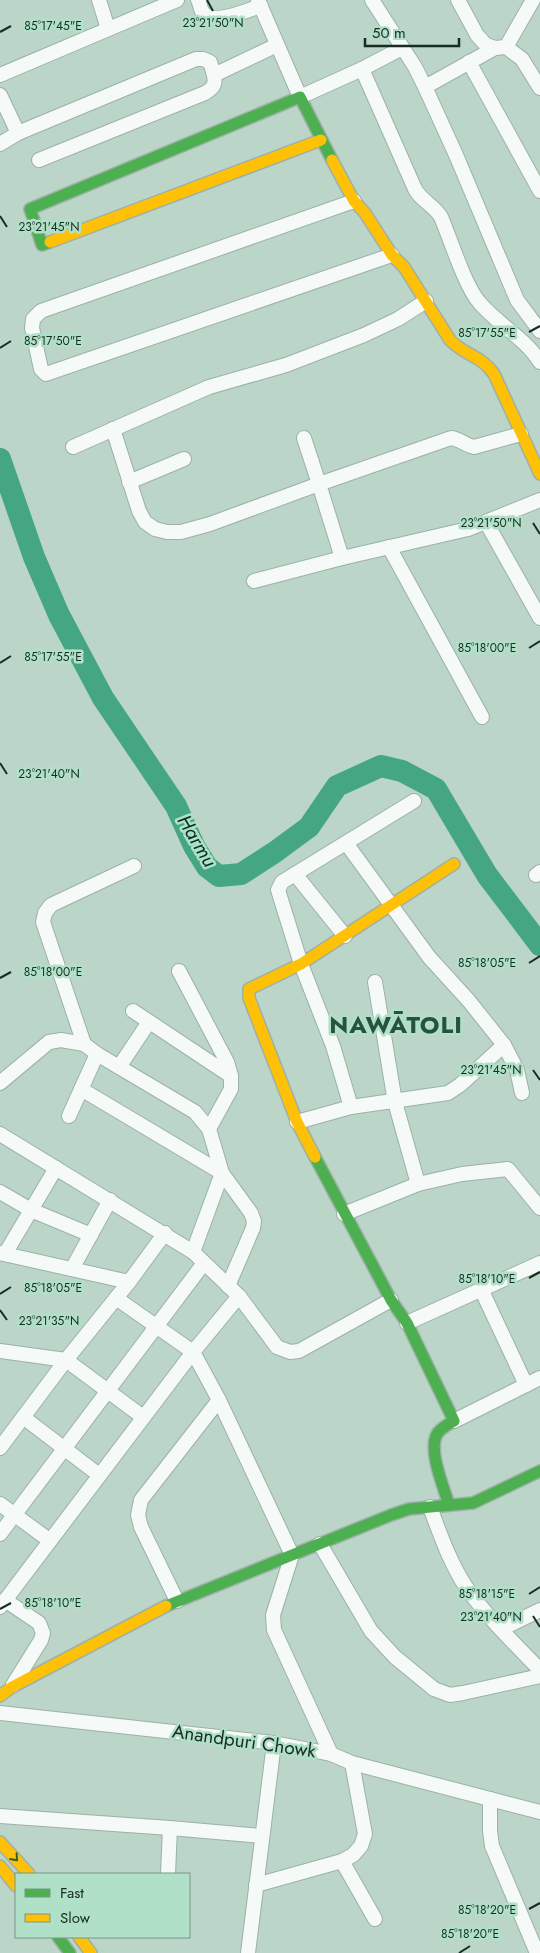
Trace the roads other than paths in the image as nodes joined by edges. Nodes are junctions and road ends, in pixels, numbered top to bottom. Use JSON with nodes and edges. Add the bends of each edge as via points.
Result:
{"nodes":[{"id":1,"x":98,"y":0,"type":"edge"},
{"id":2,"x":198,"y":0,"type":"edge"},
{"id":3,"x":372,"y":0,"type":"edge"},
{"id":4,"x":458,"y":0,"type":"edge"},
{"id":5,"x":533,"y":0,"type":"edge"},
{"id":6,"x":169,"y":2,"type":"edge"},
{"id":7,"x":260,"y":3,"type":"edge"},
{"id":8,"x":108,"y":29,"type":"junction"},
{"id":9,"x":277,"y":45,"type":"junction"},
{"id":10,"x":402,"y":48,"type":"junction"},
{"id":11,"x":500,"y":48,"type":"junction"},
{"id":12,"x":469,"y":62,"type":"junction"},
{"id":13,"x":362,"y":69,"type":"junction"},
{"id":14,"x":0,"y":75,"type":"edge"},
{"id":15,"x":214,"y":75,"type":"junction"},
{"id":16,"x":425,"y":87,"type":"junction"},
{"id":17,"x":540,"y":88,"type":"edge"},
{"id":18,"x":0,"y":95,"type":"edge"},
{"id":19,"x":300,"y":97,"type":"junction"},
{"id":20,"x":18,"y":133,"type":"junction"},
{"id":21,"x":321,"y":140,"type":"junction"},
{"id":22,"x":0,"y":144,"type":"edge"},
{"id":23,"x":39,"y":160,"type":"dead end"},
{"id":24,"x":540,"y":191,"type":"edge"},
{"id":25,"x":354,"y":201,"type":"junction"},
{"id":26,"x":392,"y":256,"type":"junction"},
{"id":27,"x":426,"y":301,"type":"junction"},
{"id":28,"x":540,"y":330,"type":"edge"},
{"id":29,"x":540,"y":362,"type":"edge"},
{"id":30,"x":113,"y":429,"type":"junction"},
{"id":31,"x":521,"y":434,"type":"junction"},
{"id":32,"x":304,"y":438,"type":"dead end"},
{"id":33,"x":73,"y":447,"type":"dead end"},
{"id":34,"x":184,"y":459,"type":"dead end"},
{"id":35,"x":540,"y":474,"type":"edge"},
{"id":36,"x":129,"y":482,"type":"junction"},
{"id":37,"x":320,"y":484,"type":"junction"},
{"id":38,"x":540,"y":500,"type":"edge"},
{"id":39,"x":486,"y":522,"type":"junction"},
{"id":40,"x":390,"y":546,"type":"junction"},
{"id":41,"x":342,"y":558,"type":"junction"},
{"id":42,"x":254,"y":581,"type":"dead end"},
{"id":43,"x":540,"y":618,"type":"edge"},
{"id":44,"x":482,"y":718,"type":"dead end"},
{"id":45,"x":414,"y":801,"type":"dead end"},
{"id":46,"x":346,"y":843,"type":"junction"},
{"id":47,"x":454,"y":864,"type":"dead end"},
{"id":48,"x":134,"y":866,"type":"dead end"},
{"id":49,"x":295,"y":874,"type":"junction"},
{"id":50,"x":391,"y":905,"type":"junction"},
{"id":51,"x":346,"y":936,"type":"junction"},
{"id":52,"x":301,"y":964,"type":"junction"},
{"id":53,"x":179,"y":971,"type":"dead end"},
{"id":54,"x":375,"y":982,"type":"dead end"},
{"id":55,"x":132,"y":1011,"type":"dead end"},
{"id":56,"x":149,"y":1022,"type":"junction"},
{"id":57,"x":84,"y":1044,"type":"junction"},
{"id":58,"x":504,"y":1045,"type":"junction"},
{"id":59,"x":97,"y":1054,"type":"junction"},
{"id":60,"x":119,"y":1067,"type":"junction"},
{"id":61,"x":231,"y":1076,"type":"junction"},
{"id":62,"x":0,"y":1083,"type":"edge"},
{"id":63,"x":81,"y":1089,"type":"junction"},
{"id":64,"x":522,"y":1093,"type":"dead end"},
{"id":65,"x":394,"y":1102,"type":"junction"},
{"id":66,"x":351,"y":1108,"type":"junction"},
{"id":67,"x":68,"y":1116,"type":"dead end"},
{"id":68,"x":297,"y":1122,"type":"junction"},
{"id":69,"x":209,"y":1129,"type":"junction"},
{"id":70,"x":0,"y":1134,"type":"edge"},
{"id":71,"x":56,"y":1168,"type":"junction"},
{"id":72,"x":222,"y":1173,"type":"junction"},
{"id":73,"x":418,"y":1184,"type":"junction"},
{"id":74,"x":0,"y":1192,"type":"edge"},
{"id":75,"x":110,"y":1200,"type":"junction"},
{"id":76,"x":540,"y":1208,"type":"edge"},
{"id":77,"x":31,"y":1210,"type":"junction"},
{"id":78,"x":344,"y":1214,"type":"junction"},
{"id":79,"x":165,"y":1234,"type":"junction"},
{"id":80,"x":91,"y":1235,"type":"junction"},
{"id":81,"x":194,"y":1252,"type":"junction"},
{"id":82,"x":2,"y":1254,"type":"edge"},
{"id":83,"x":204,"y":1262,"type":"junction"},
{"id":84,"x":540,"y":1263,"type":"edge"},
{"id":85,"x":72,"y":1270,"type":"junction"},
{"id":86,"x":129,"y":1282,"type":"junction"},
{"id":87,"x":228,"y":1286,"type":"junction"},
{"id":88,"x":482,"y":1289,"type":"junction"},
{"id":89,"x":239,"y":1296,"type":"junction"},
{"id":90,"x":116,"y":1298,"type":"junction"},
{"id":91,"x":391,"y":1300,"type":"junction"},
{"id":92,"x":407,"y":1323,"type":"junction"},
{"id":93,"x":156,"y":1326,"type":"junction"},
{"id":94,"x":0,"y":1351,"type":"edge"},
{"id":95,"x":193,"y":1352,"type":"junction"},
{"id":96,"x":66,"y":1360,"type":"junction"},
{"id":97,"x":540,"y":1378,"type":"edge"},
{"id":98,"x":526,"y":1385,"type":"junction"},
{"id":99,"x":108,"y":1391,"type":"junction"},
{"id":100,"x":219,"y":1400,"type":"junction"},
{"id":101,"x":144,"y":1416,"type":"junction"},
{"id":102,"x":23,"y":1417,"type":"junction"},
{"id":103,"x":454,"y":1421,"type":"junction"},
{"id":104,"x":0,"y":1448,"type":"edge"},
{"id":105,"x":64,"y":1449,"type":"junction"},
{"id":106,"x":540,"y":1471,"type":"edge"},
{"id":107,"x":99,"y":1475,"type":"junction"},
{"id":108,"x":0,"y":1504,"type":"edge"},
{"id":109,"x":448,"y":1505,"type":"junction"},
{"id":110,"x":430,"y":1507,"type":"junction"},
{"id":111,"x":15,"y":1515,"type":"junction"},
{"id":112,"x":0,"y":1534,"type":"edge"},
{"id":113,"x":49,"y":1540,"type":"junction"},
{"id":114,"x":320,"y":1544,"type":"junction"},
{"id":115,"x":292,"y":1556,"type":"junction"},
{"id":116,"x":177,"y":1601,"type":"junction"},
{"id":117,"x":3,"y":1604,"type":"edge"},
{"id":118,"x":540,"y":1610,"type":"edge"},
{"id":119,"x":501,"y":1630,"type":"junction"},
{"id":120,"x":540,"y":1670,"type":"edge"},
{"id":121,"x":540,"y":1676,"type":"edge"},
{"id":122,"x":12,"y":1687,"type":"junction"},
{"id":123,"x":0,"y":1696,"type":"edge"},
{"id":124,"x":0,"y":1712,"type":"edge"},
{"id":125,"x":274,"y":1742,"type":"junction"},
{"id":126,"x":332,"y":1754,"type":"junction"},
{"id":127,"x":352,"y":1763,"type":"junction"},
{"id":128,"x":490,"y":1799,"type":"junction"},
{"id":129,"x":540,"y":1812,"type":"edge"},
{"id":130,"x":0,"y":1816,"type":"edge"},
{"id":131,"x":170,"y":1828,"type":"junction"},
{"id":132,"x":262,"y":1836,"type":"junction"},
{"id":133,"x":0,"y":1842,"type":"edge"},
{"id":134,"x":342,"y":1860,"type":"junction"},
{"id":135,"x":0,"y":1866,"type":"edge"},
{"id":136,"x":28,"y":1873,"type":"edge"},
{"id":137,"x":168,"y":1873,"type":"edge"},
{"id":138,"x":15,"y":1885,"type":"edge"},
{"id":139,"x":256,"y":1885,"type":"junction"},
{"id":140,"x":375,"y":1919,"type":"dead end"},
{"id":141,"x":59,"y":1938,"type":"edge"},
{"id":142,"x":80,"y":1938,"type":"edge"},
{"id":143,"x":70,"y":1953,"type":"edge"},
{"id":144,"x":91,"y":1953,"type":"edge"},
{"id":145,"x":248,"y":1953,"type":"edge"},
{"id":146,"x":537,"y":1953,"type":"edge"}],
"edges":[{"from":1,"to":8,"type":"street"},
{"from":2,"to":7,"type":"street","via":[[202,12],[209,19],[218,20]]},
{"from":3,"to":10,"type":"street"},
{"from":4,"to":11,"type":"street","via":[[477,35],[486,45]]},
{"from":5,"to":11,"type":"street"},
{"from":6,"to":8,"type":"street"},
{"from":7,"to":9,"type":"street"},
{"from":8,"to":14,"type":"street"},
{"from":9,"to":15,"type":"street"},
{"from":9,"to":19,"type":"street"},
{"from":10,"to":13,"type":"street"},
{"from":10,"to":16,"type":"street"},
{"from":11,"to":12,"type":"street"},
{"from":11,"to":17,"type":"street","via":[[522,59]]},
{"from":12,"to":16,"type":"street"},
{"from":12,"to":24,"type":"street"},
{"from":13,"to":19,"type":"street"},
{"from":13,"to":29,"type":"street","via":[[415,189],[441,217],[477,301]]},
{"from":15,"to":20,"type":"street","via":[[210,62],[196,59]]},
{"from":15,"to":23,"type":"street","via":[[216,82],[205,93]]},
{"from":16,"to":28,"type":"street","via":[[518,300]]},
{"from":18,"to":20,"type":"street"},
{"from":19,"to":21,"type":"street"},
{"from":19,"to":21,"type":"street","via":[[30,209],[42,246]]},
{"from":20,"to":22,"type":"street"},
{"from":21,"to":25,"type":"street"},
{"from":25,"to":26,"type":"street"},
{"from":25,"to":26,"type":"street","via":[[41,311],[33,320],[32,328],[41,369],[46,374]]},
{"from":26,"to":27,"type":"street","via":[[404,266]]},
{"from":27,"to":30,"type":"street","via":[[364,335],[286,365],[209,387]]},
{"from":27,"to":31,"type":"street","via":[[457,349],[481,360],[491,369]]},
{"from":30,"to":33,"type":"street"},
{"from":30,"to":36,"type":"street"},
{"from":31,"to":35,"type":"street"},
{"from":31,"to":37,"type":"street","via":[[474,447],[451,438]]},
{"from":32,"to":37,"type":"street"},
{"from":34,"to":36,"type":"street"},
{"from":36,"to":37,"type":"street","via":[[145,522],[167,532],[181,532],[210,524]]},
{"from":37,"to":41,"type":"street"},
{"from":38,"to":39,"type":"street"},
{"from":39,"to":40,"type":"street","via":[[451,534]]},
{"from":39,"to":43,"type":"street"},
{"from":40,"to":41,"type":"street"},
{"from":40,"to":44,"type":"street"},
{"from":41,"to":42,"type":"street"},
{"from":45,"to":46,"type":"street"},
{"from":46,"to":49,"type":"street"},
{"from":46,"to":50,"type":"street"},
{"from":47,"to":50,"type":"street"},
{"from":48,"to":57,"type":"street","via":[[51,906],[45,913],[43,922]]},
{"from":49,"to":51,"type":"street"},
{"from":49,"to":52,"type":"street","via":[[282,882],[278,890]]},
{"from":50,"to":51,"type":"street"},
{"from":50,"to":58,"type":"street","via":[[429,957]]},
{"from":51,"to":52,"type":"street"},
{"from":52,"to":66,"type":"street","via":[[333,1046]]},
{"from":52,"to":68,"type":"street","via":[[249,990],[249,998]]},
{"from":53,"to":61,"type":"street","via":[[228,1062]]},
{"from":54,"to":65,"type":"street"},
{"from":55,"to":56,"type":"street"},
{"from":56,"to":60,"type":"street"},
{"from":56,"to":61,"type":"street"},
{"from":57,"to":59,"type":"street"},
{"from":57,"to":62,"type":"street","via":[[61,1040],[49,1042]]},
{"from":58,"to":64,"type":"street","via":[[517,1070]]},
{"from":58,"to":65,"type":"street","via":[[448,1093]]},
{"from":59,"to":60,"type":"street"},
{"from":59,"to":63,"type":"street"},
{"from":60,"to":69,"type":"street","via":[[195,1112]]},
{"from":61,"to":69,"type":"street","via":[[231,1089]]},
{"from":63,"to":67,"type":"street"},
{"from":63,"to":72,"type":"street"},
{"from":65,"to":66,"type":"street"},
{"from":65,"to":73,"type":"street"},
{"from":66,"to":68,"type":"street"},
{"from":68,"to":78,"type":"street"},
{"from":69,"to":72,"type":"street"},
{"from":70,"to":71,"type":"street"},
{"from":71,"to":75,"type":"street"},
{"from":71,"to":77,"type":"street"},
{"from":72,"to":81,"type":"street"},
{"from":72,"to":87,"type":"street","via":[[254,1221]]},
{"from":73,"to":76,"type":"street","via":[[462,1174],[508,1169]]},
{"from":73,"to":78,"type":"street"},
{"from":74,"to":77,"type":"street"},
{"from":75,"to":79,"type":"street"},
{"from":75,"to":80,"type":"street"},
{"from":77,"to":80,"type":"street"},
{"from":77,"to":82,"type":"street"},
{"from":78,"to":91,"type":"street"},
{"from":79,"to":81,"type":"street"},
{"from":79,"to":86,"type":"street"},
{"from":80,"to":85,"type":"street"},
{"from":81,"to":83,"type":"street"},
{"from":82,"to":85,"type":"street"},
{"from":83,"to":87,"type":"street"},
{"from":83,"to":93,"type":"street"},
{"from":84,"to":88,"type":"street"},
{"from":85,"to":86,"type":"street"},
{"from":86,"to":90,"type":"street"},
{"from":87,"to":89,"type":"street"},
{"from":88,"to":92,"type":"street"},
{"from":88,"to":98,"type":"street"},
{"from":89,"to":91,"type":"street","via":[[277,1347],[290,1352],[299,1351]]},
{"from":89,"to":95,"type":"street"},
{"from":90,"to":93,"type":"street"},
{"from":90,"to":96,"type":"street"},
{"from":91,"to":92,"type":"street"},
{"from":92,"to":103,"type":"street"},
{"from":93,"to":95,"type":"street"},
{"from":93,"to":99,"type":"street"},
{"from":94,"to":96,"type":"street"},
{"from":95,"to":100,"type":"street"},
{"from":95,"to":101,"type":"street"},
{"from":96,"to":99,"type":"street"},
{"from":96,"to":102,"type":"street"},
{"from":97,"to":98,"type":"street"},
{"from":98,"to":103,"type":"street"},
{"from":99,"to":101,"type":"street"},
{"from":99,"to":105,"type":"street"},
{"from":100,"to":115,"type":"street"},
{"from":100,"to":116,"type":"street","via":[[141,1500],[138,1514]]},
{"from":101,"to":107,"type":"street"},
{"from":102,"to":104,"type":"street"},
{"from":102,"to":105,"type":"street"},
{"from":103,"to":109,"type":"street","via":[[443,1427],[434,1446]]},
{"from":105,"to":107,"type":"street"},
{"from":105,"to":111,"type":"street"},
{"from":106,"to":109,"type":"street","via":[[474,1503]]},
{"from":107,"to":113,"type":"street"},
{"from":108,"to":111,"type":"street"},
{"from":109,"to":110,"type":"street"},
{"from":110,"to":114,"type":"street","via":[[391,1515]]},
{"from":110,"to":119,"type":"street","via":[[462,1579]]},
{"from":111,"to":112,"type":"street"},
{"from":111,"to":113,"type":"street"},
{"from":113,"to":117,"type":"street"},
{"from":114,"to":115,"type":"street"},
{"from":114,"to":121,"type":"street","via":[[371,1631],[395,1658],[434,1688],[450,1695]]},
{"from":115,"to":116,"type":"street"},
{"from":115,"to":126,"type":"street","via":[[273,1615],[274,1630]]},
{"from":116,"to":122,"type":"street"},
{"from":117,"to":122,"type":"street","via":[[39,1623],[43,1633]]},
{"from":118,"to":119,"type":"street"},
{"from":119,"to":120,"type":"street"},
{"from":122,"to":123,"type":"street"},
{"from":124,"to":125,"type":"street","name":"Anandpuri Chowk"},
{"from":125,"to":126,"type":"street","name":"Anandpuri Chowk"},
{"from":125,"to":132,"type":"street"},
{"from":126,"to":127,"type":"street","name":"Anandpuri Chowk"},
{"from":127,"to":128,"type":"street","name":"Anandpuri Chowk"},
{"from":127,"to":134,"type":"street","via":[[365,1834],[361,1846]]},
{"from":128,"to":129,"type":"street","name":"Anandpuri Chowk"},
{"from":128,"to":146,"type":"street","via":[[492,1846]]},
{"from":130,"to":131,"type":"street"},
{"from":131,"to":132,"type":"street"},
{"from":131,"to":137,"type":"street"},
{"from":132,"to":139,"type":"street"},
{"from":133,"to":136,"type":"street","one_way":true},
{"from":134,"to":139,"type":"street"},
{"from":134,"to":140,"type":"street"},
{"from":135,"to":138,"type":"street"},
{"from":139,"to":145,"type":"street"},
{"from":141,"to":143,"type":"street"},
{"from":142,"to":144,"type":"street"}]}
